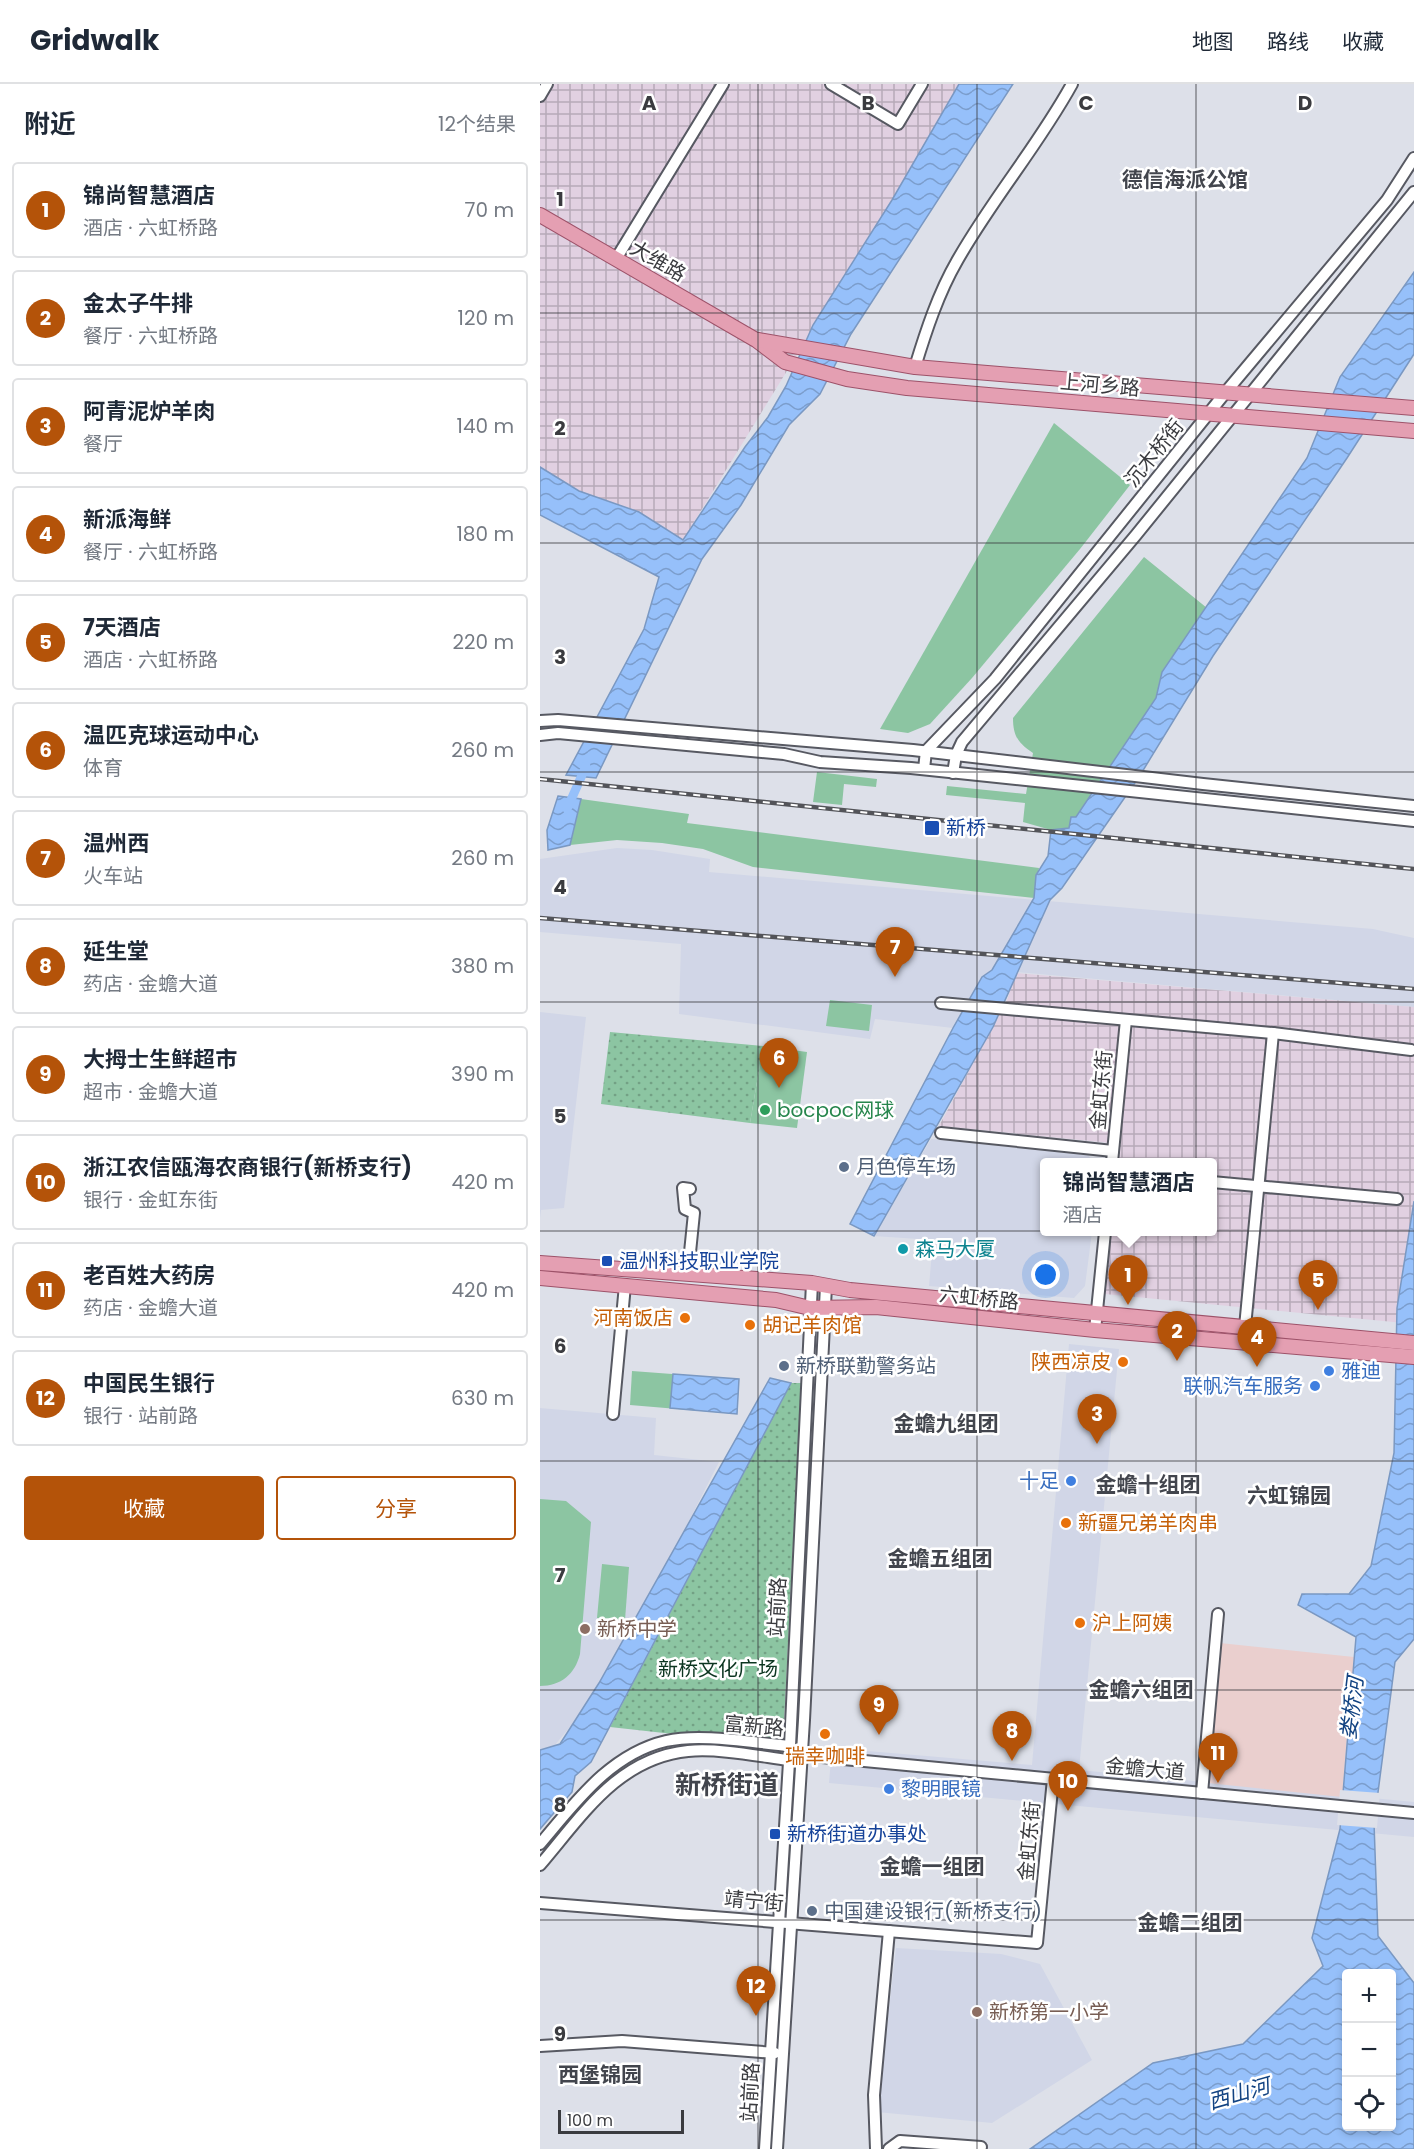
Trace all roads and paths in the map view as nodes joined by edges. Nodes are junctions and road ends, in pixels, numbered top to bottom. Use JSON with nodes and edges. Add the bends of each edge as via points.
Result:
{"nodes":[{"id":1,"x":547,"y":84,"type":"edge"},
{"id":2,"x":723,"y":84,"type":"edge"},
{"id":3,"x":831,"y":84,"type":"edge"},
{"id":4,"x":922,"y":84,"type":"edge"},
{"id":5,"x":1072,"y":84,"type":"edge"},
{"id":6,"x":540,"y":96,"type":"edge"},
{"id":7,"x":1414,"y":158,"type":"edge"},
{"id":8,"x":1414,"y":192,"type":"edge"},
{"id":9,"x":540,"y":215,"type":"edge"},
{"id":10,"x":616,"y":259,"type":"junction"},
{"id":11,"x":756,"y":340,"type":"junction"},
{"id":12,"x":790,"y":344,"type":"joint"},
{"id":13,"x":785,"y":362,"type":"joint"},
{"id":14,"x":915,"y":367,"type":"junction"},
{"id":15,"x":1225,"y":393,"type":"junction"},
{"id":16,"x":1250,"y":395,"type":"junction"},
{"id":17,"x":1414,"y":408,"type":"edge"},
{"id":18,"x":1209,"y":415,"type":"junction"},
{"id":19,"x":1232,"y":417,"type":"junction"},
{"id":20,"x":1414,"y":431,"type":"edge"},
{"id":21,"x":540,"y":721,"type":"edge"},
{"id":22,"x":540,"y":735,"type":"edge"},
{"id":23,"x":926,"y":751,"type":"junction"},
{"id":24,"x":956,"y":755,"type":"junction"},
{"id":25,"x":924,"y":769,"type":"junction"},
{"id":26,"x":953,"y":773,"type":"junction"},
{"id":27,"x":1414,"y":806,"type":"edge"},
{"id":28,"x":1414,"y":821,"type":"edge"},
{"id":29,"x":941,"y":1004,"type":"dead end"},
{"id":30,"x":1125,"y":1020,"type":"junction"},
{"id":31,"x":1274,"y":1033,"type":"junction"},
{"id":32,"x":1411,"y":1050,"type":"dead end"},
{"id":33,"x":941,"y":1133,"type":"dead end"},
{"id":34,"x":1113,"y":1150,"type":"junction"},
{"id":35,"x":1112,"y":1158,"type":"edge"},
{"id":36,"x":1217,"y":1182,"type":"edge"},
{"id":37,"x":1258,"y":1186,"type":"junction"},
{"id":38,"x":690,"y":1189,"type":"dead end"},
{"id":39,"x":1397,"y":1198,"type":"dead end"},
{"id":40,"x":1105,"y":1236,"type":"edge"},
{"id":41,"x":540,"y":1263,"type":"edge"},
{"id":42,"x":688,"y":1272,"type":"junction"},
{"id":43,"x":540,"y":1278,"type":"edge"},
{"id":44,"x":812,"y":1283,"type":"junction"},
{"id":45,"x":625,"y":1285,"type":"junction"},
{"id":46,"x":826,"y":1286,"type":"junction"},
{"id":47,"x":810,"y":1308,"type":"junction"},
{"id":48,"x":825,"y":1309,"type":"junction"},
{"id":49,"x":1097,"y":1314,"type":"junction"},
{"id":50,"x":1245,"y":1328,"type":"junction"},
{"id":51,"x":1095,"y":1330,"type":"junction"},
{"id":52,"x":1414,"y":1343,"type":"edge"},
{"id":53,"x":1368,"y":1345,"type":"junction"},
{"id":54,"x":1414,"y":1357,"type":"edge"},
{"id":55,"x":613,"y":1414,"type":"dead end"},
{"id":56,"x":1218,"y":1614,"type":"dead end"},
{"id":57,"x":790,"y":1746,"type":"junction"},
{"id":58,"x":802,"y":1756,"type":"junction"},
{"id":59,"x":788,"y":1760,"type":"junction"},
{"id":60,"x":1053,"y":1779,"type":"junction"},
{"id":61,"x":1202,"y":1793,"type":"junction"},
{"id":62,"x":1414,"y":1813,"type":"edge"},
{"id":63,"x":540,"y":1844,"type":"edge"},
{"id":64,"x":540,"y":1865,"type":"edge"},
{"id":65,"x":540,"y":1903,"type":"edge"},
{"id":66,"x":784,"y":1922,"type":"junction"},
{"id":67,"x":890,"y":1931,"type":"junction"},
{"id":68,"x":1037,"y":1943,"type":"joint"},
{"id":69,"x":540,"y":2046,"type":"edge"},
{"id":70,"x":776,"y":2053,"type":"junction"},
{"id":71,"x":981,"y":2147,"type":"dead end"},
{"id":72,"x":765,"y":2149,"type":"edge"},
{"id":73,"x":777,"y":2149,"type":"edge"},
{"id":74,"x":876,"y":2149,"type":"edge"},
{"id":75,"x":890,"y":2149,"type":"edge"}],
"edges":[{"from":1,"to":6,"type":"street"},
{"from":2,"to":10,"type":"street"},
{"from":3,"to":4,"type":"street","via":[[898,124]]},
{"from":5,"to":14,"type":"street","via":[[1050,124],[956,262],[933,311]]},
{"from":7,"to":15,"type":"street","name":"沉木桥街","via":[[1387,200]]},
{"from":8,"to":16,"type":"street","name":"沉木桥街"},
{"from":9,"to":10,"type":"main road","name":"大维路"},
{"from":10,"to":11,"type":"main road","name":"大维路"},
{"from":11,"to":12,"type":"main road","name":"大维路"},
{"from":11,"to":13,"type":"main road","name":"大维路"},
{"from":12,"to":14,"type":"main road","name":"上河乡路"},
{"from":13,"to":18,"type":"main road","name":"上河乡路","via":[[847,379],[907,388]]},
{"from":14,"to":15,"type":"main road","name":"上河乡路"},
{"from":15,"to":16,"type":"main road","name":"上河乡路"},
{"from":15,"to":18,"type":"street","name":"沉木桥街"},
{"from":16,"to":17,"type":"main road","name":"上河乡路"},
{"from":16,"to":19,"type":"street","name":"沉木桥街"},
{"from":18,"to":19,"type":"main road","name":"上河乡路"},
{"from":18,"to":23,"type":"street","name":"沉木桥街","via":[[995,680]]},
{"from":19,"to":20,"type":"main road","name":"上河乡路"},
{"from":19,"to":24,"type":"street","name":"沉木桥街","via":[[962,742]]},
{"from":21,"to":23,"type":"street"},
{"from":22,"to":25,"type":"street","via":[[633,739],[784,754],[820,762]]},
{"from":23,"to":24,"type":"street"},
{"from":23,"to":25,"type":"street"},
{"from":24,"to":26,"type":"street","name":"沉木桥街"},
{"from":24,"to":27,"type":"street"},
{"from":25,"to":26,"type":"street"},
{"from":26,"to":28,"type":"street"},
{"from":29,"to":30,"type":"street"},
{"from":30,"to":31,"type":"street"},
{"from":30,"to":34,"type":"street","name":"金虹东街"},
{"from":31,"to":32,"type":"street"},
{"from":31,"to":37,"type":"street"},
{"from":33,"to":34,"type":"street"},
{"from":34,"to":35,"type":"street","name":"金虹东街"},
{"from":36,"to":37,"type":"street"},
{"from":37,"to":39,"type":"street"},
{"from":37,"to":50,"type":"street"},
{"from":38,"to":42,"type":"street","via":[[683,1188],[685,1209],[694,1213]]},
{"from":40,"to":49,"type":"street"},
{"from":41,"to":42,"type":"main road","name":"六虹桥路"},
{"from":42,"to":44,"type":"main road","name":"六虹桥路"},
{"from":43,"to":45,"type":"main road","name":"六虹桥路"},
{"from":44,"to":46,"type":"main road","name":"六虹桥路"},
{"from":44,"to":47,"type":"street","name":"站前路"},
{"from":45,"to":47,"type":"main road","name":"六虹桥路","via":[[776,1300]]},
{"from":45,"to":55,"type":"street"},
{"from":46,"to":48,"type":"street","name":"站前路"},
{"from":46,"to":49,"type":"main road","name":"六虹桥路"},
{"from":47,"to":48,"type":"main road","name":"六虹桥路"},
{"from":47,"to":57,"type":"street","name":"站前路"},
{"from":48,"to":51,"type":"main road","name":"六虹桥路","via":[[876,1307]]},
{"from":48,"to":58,"type":"street","name":"站前路"},
{"from":49,"to":50,"type":"main road","name":"六虹桥路"},
{"from":49,"to":51,"type":"street"},
{"from":50,"to":53,"type":"main road","name":"六虹桥路"},
{"from":51,"to":53,"type":"main road","name":"六虹桥路"},
{"from":52,"to":53,"type":"main road","name":"六虹桥路"},
{"from":53,"to":54,"type":"main road","name":"六虹桥路"},
{"from":56,"to":61,"type":"street"},
{"from":57,"to":58,"type":"street","name":"富新路"},
{"from":57,"to":59,"type":"street","name":"站前路"},
{"from":57,"to":63,"type":"street","name":"富新路","via":[[691,1739],[666,1741],[639,1750],[600,1778]]},
{"from":58,"to":59,"type":"street","name":"富新路"},
{"from":58,"to":60,"type":"street","name":"金蟾大道"},
{"from":58,"to":66,"type":"street","name":"站前路"},
{"from":59,"to":64,"type":"street","name":"富新路","via":[[689,1750],[655,1757],[625,1772],[600,1793]]},
{"from":59,"to":66,"type":"street","name":"站前路"},
{"from":60,"to":61,"type":"street","name":"金蟾大道"},
{"from":60,"to":68,"type":"street","name":"金虹东街"},
{"from":61,"to":62,"type":"street","name":"金蟾大道"},
{"from":65,"to":66,"type":"street","name":"靖宁街"},
{"from":66,"to":67,"type":"street","name":"靖宁街"},
{"from":66,"to":70,"type":"street","name":"站前路"},
{"from":67,"to":68,"type":"street","name":"靖宁街"},
{"from":67,"to":74,"type":"street","via":[[874,2095]]},
{"from":69,"to":70,"type":"street","via":[[632,2041]]},
{"from":70,"to":72,"type":"street","name":"站前路"},
{"from":70,"to":73,"type":"street","name":"站前路"},
{"from":71,"to":75,"type":"street","via":[[900,2141]]}]}
